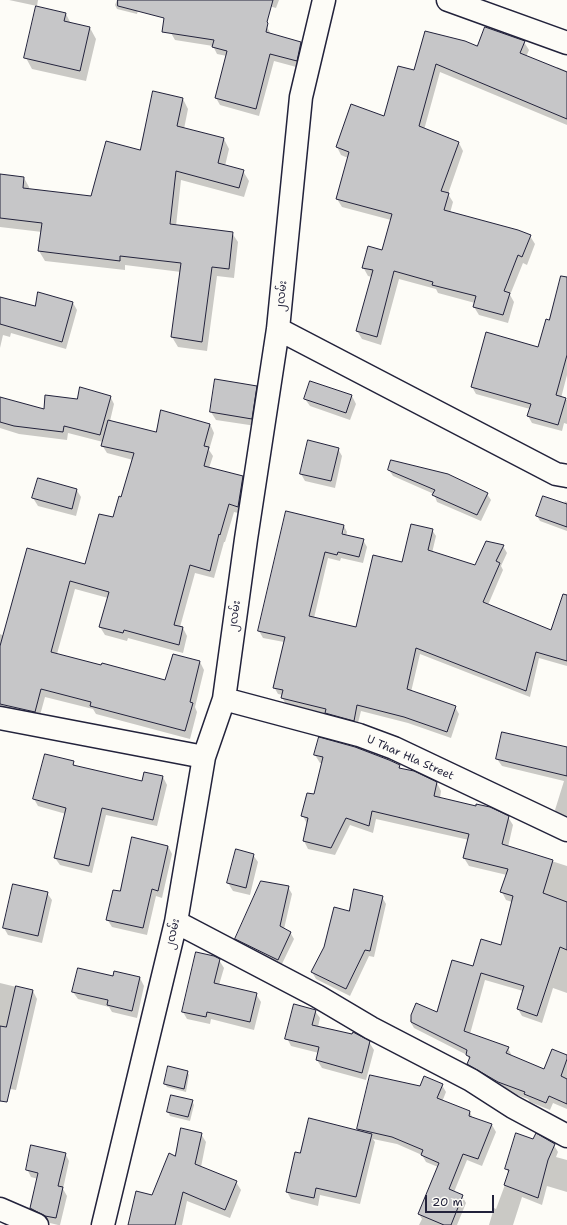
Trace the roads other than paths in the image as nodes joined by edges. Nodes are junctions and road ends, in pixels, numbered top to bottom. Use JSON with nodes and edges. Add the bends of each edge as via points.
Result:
{"nodes":[{"id":1,"x":324,"y":0,"type":"edge"},
{"id":2,"x":448,"y":0,"type":"edge"},
{"id":3,"x":567,"y":43,"type":"edge"},
{"id":4,"x":278,"y":329,"type":"junction"},
{"id":5,"x":567,"y":476,"type":"edge"},
{"id":6,"x":224,"y":699,"type":"junction"},
{"id":7,"x":0,"y":718,"type":"edge"},
{"id":8,"x":204,"y":757,"type":"junction"},
{"id":9,"x":567,"y":830,"type":"edge"},
{"id":10,"x":176,"y":922,"type":"junction"},
{"id":11,"x":567,"y":1136,"type":"edge"},
{"id":12,"x":0,"y":1209,"type":"edge"},
{"id":13,"x":37,"y":1225,"type":"edge"},
{"id":14,"x":103,"y":1225,"type":"edge"}],
"edges":[{"from":1,"to":4,"type":"street","name":"၂လမ်း","via":[[302,97]]},
{"from":2,"to":3,"type":"street"},
{"from":4,"to":5,"type":"street","via":[[556,474]]},
{"from":4,"to":6,"type":"street","name":"၂လမ်း"},
{"from":6,"to":8,"type":"street","name":"၂လမ်း"},
{"from":6,"to":9,"type":"street","name":"U Thar Hla Street","via":[[359,735],[394,748]]},
{"from":7,"to":8,"type":"street"},
{"from":8,"to":10,"type":"street","name":"၂လမ်း"},
{"from":10,"to":11,"type":"street","via":[[471,1080],[513,1107]]},
{"from":10,"to":14,"type":"street","name":"၂လမ်း"},
{"from":12,"to":13,"type":"street"}]}
